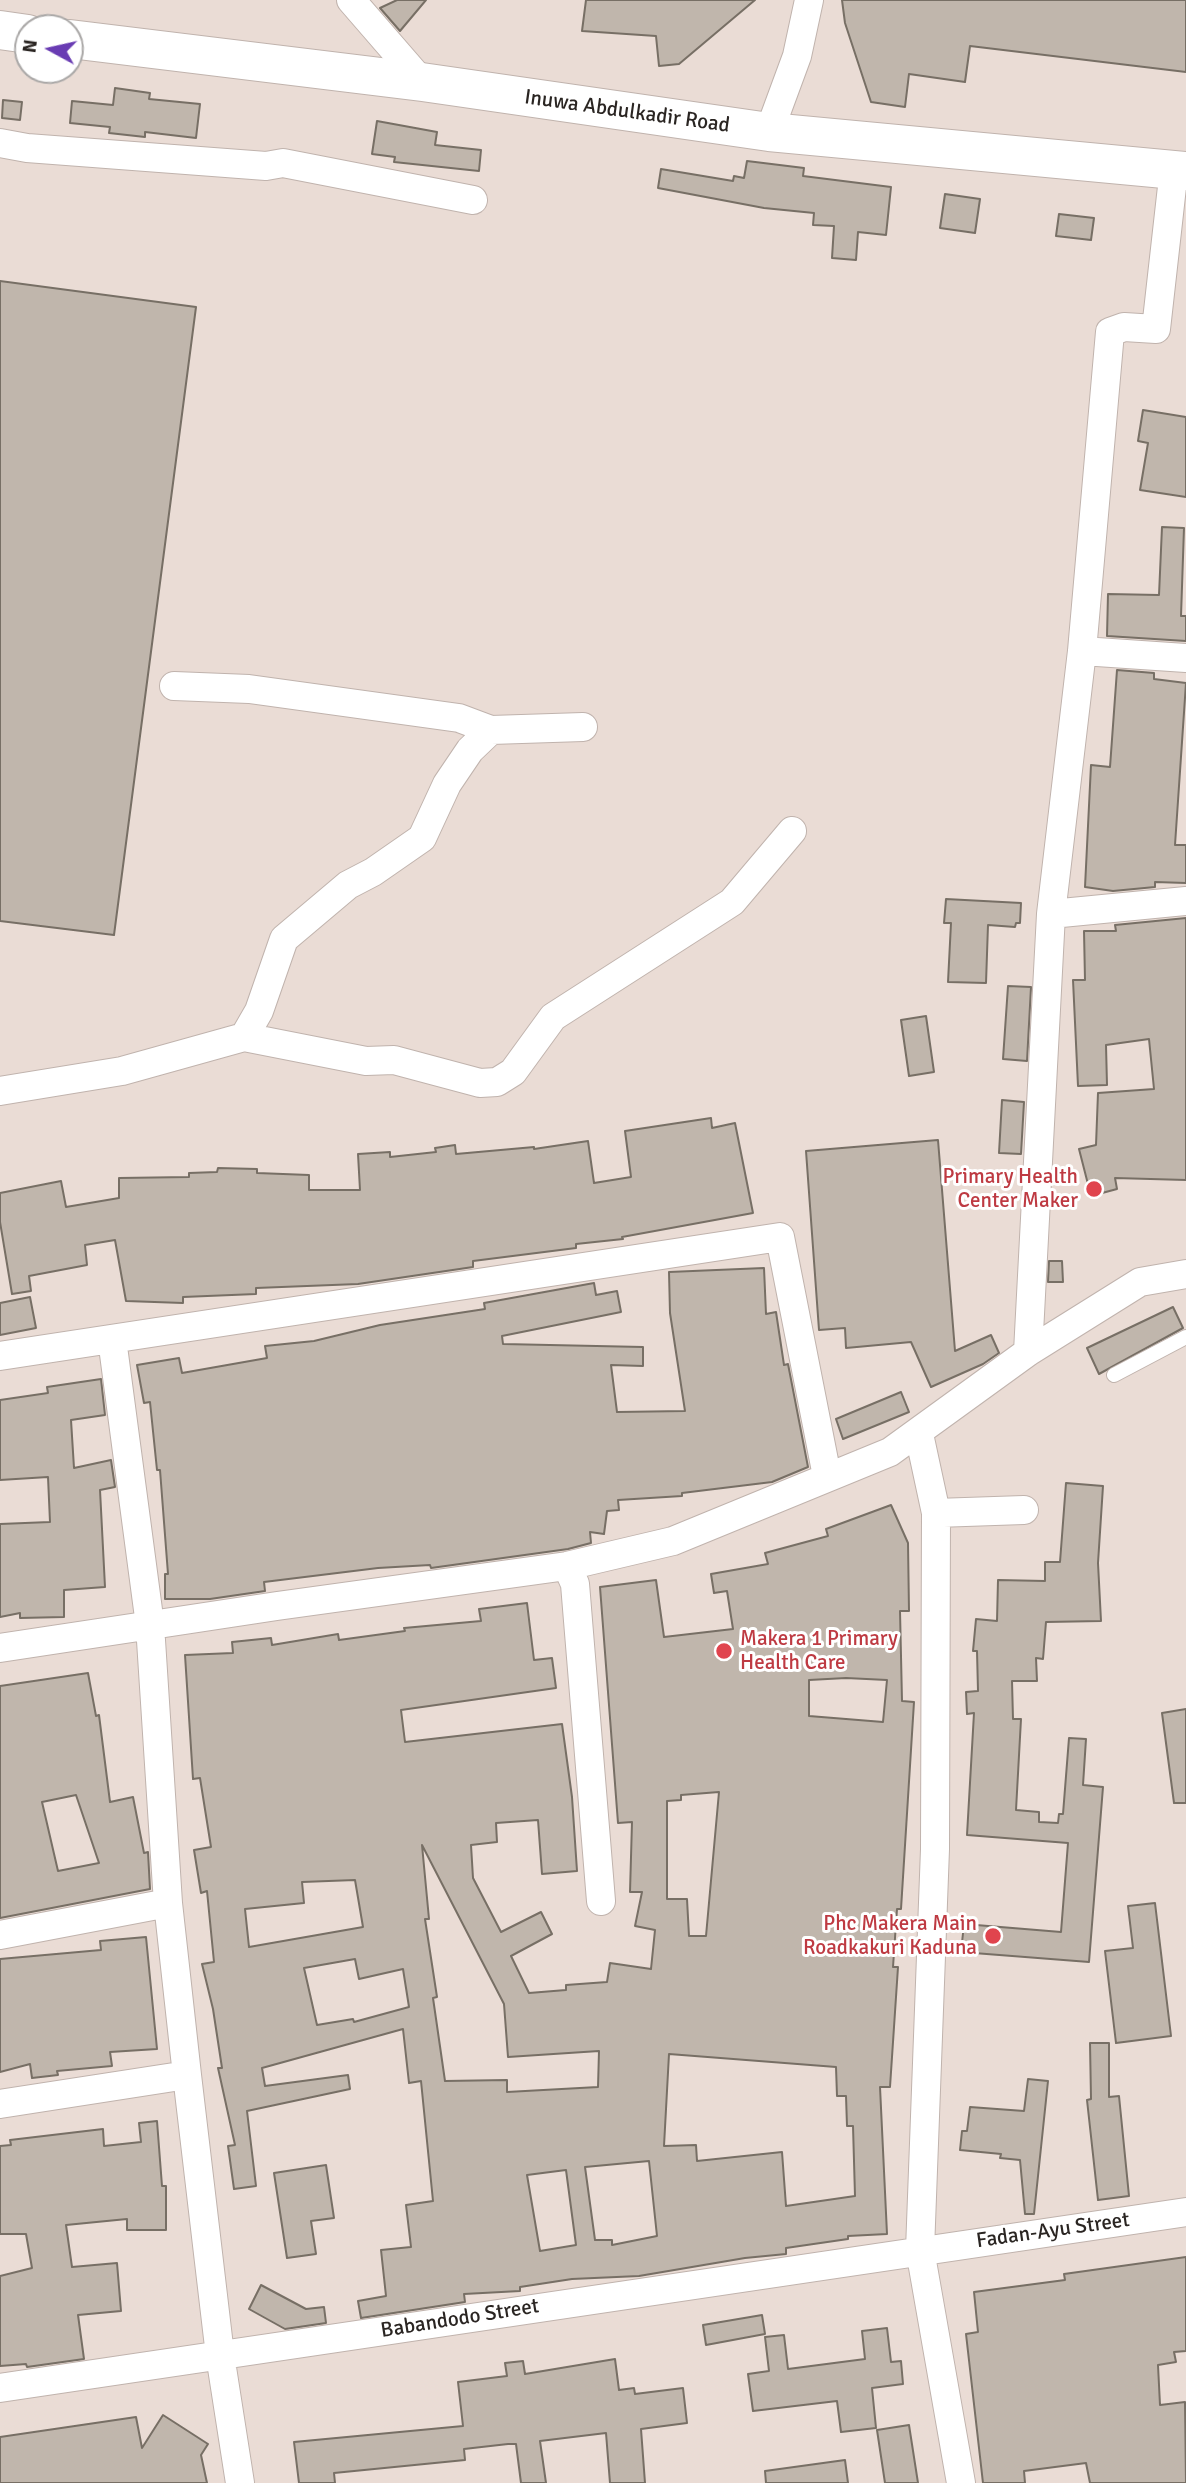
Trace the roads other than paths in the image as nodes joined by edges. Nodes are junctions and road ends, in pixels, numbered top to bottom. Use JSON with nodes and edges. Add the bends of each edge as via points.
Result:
{"nodes":[{"id":1,"x":351,"y":0,"type":"edge"},
{"id":2,"x":809,"y":0,"type":"edge"},
{"id":3,"x":84,"y":41,"type":"edge"},
{"id":4,"x":422,"y":82,"type":"junction"},
{"id":5,"x":769,"y":132,"type":"junction"},
{"id":6,"x":0,"y":143,"type":"edge"},
{"id":7,"x":1180,"y":170,"type":"edge"},
{"id":8,"x":473,"y":200,"type":"dead end"},
{"id":9,"x":1082,"y":651,"type":"junction"},
{"id":10,"x":1186,"y":658,"type":"edge"},
{"id":11,"x":174,"y":686,"type":"dead end"},
{"id":12,"x":583,"y":727,"type":"dead end"},
{"id":13,"x":491,"y":730,"type":"junction"},
{"id":14,"x":792,"y":831,"type":"dead end"},
{"id":15,"x":1186,"y":901,"type":"edge"},
{"id":16,"x":1051,"y":914,"type":"junction"},
{"id":17,"x":244,"y":1037,"type":"junction"},
{"id":18,"x":0,"y":1091,"type":"edge"},
{"id":19,"x":1186,"y":1274,"type":"edge"},
{"id":20,"x":1186,"y":1337,"type":"edge"},
{"id":21,"x":112,"y":1339,"type":"junction"},
{"id":22,"x":1028,"y":1352,"type":"junction"},
{"id":23,"x":0,"y":1356,"type":"edge"},
{"id":24,"x":1114,"y":1375,"type":"dead end"},
{"id":25,"x":919,"y":1434,"type":"junction"},
{"id":26,"x":827,"y":1476,"type":"junction"},
{"id":27,"x":1024,"y":1510,"type":"dead end"},
{"id":28,"x":936,"y":1513,"type":"junction"},
{"id":29,"x":567,"y":1566,"type":"junction"},
{"id":30,"x":150,"y":1625,"type":"junction"},
{"id":31,"x":0,"y":1648,"type":"edge"},
{"id":32,"x":601,"y":1901,"type":"dead end"},
{"id":33,"x":168,"y":1902,"type":"junction"},
{"id":34,"x":0,"y":1935,"type":"edge"},
{"id":35,"x":187,"y":2075,"type":"junction"},
{"id":36,"x":0,"y":2104,"type":"edge"},
{"id":37,"x":1186,"y":2212,"type":"edge"},
{"id":38,"x":920,"y":2250,"type":"junction"},
{"id":39,"x":220,"y":2356,"type":"junction"},
{"id":40,"x":0,"y":2388,"type":"edge"},
{"id":41,"x":240,"y":2483,"type":"edge"},
{"id":42,"x":961,"y":2483,"type":"edge"}],
"edges":[{"from":1,"to":4,"type":"street"},
{"from":2,"to":5,"type":"street","via":[[797,56]]},
{"from":3,"to":4,"type":"main road","name":"Inuwa Abdulkadir Road"},
{"from":4,"to":5,"type":"main road","name":"Inuwa Abdulkadir Road"},
{"from":5,"to":7,"type":"main road","name":"Inuwa Abdulkadir Road"},
{"from":6,"to":8,"type":"street","via":[[266,166],[283,163]]},
{"from":7,"to":9,"type":"street","via":[[1156,329],[1124,327],[1110,332]]},
{"from":9,"to":10,"type":"street"},
{"from":9,"to":16,"type":"street"},
{"from":11,"to":13,"type":"street","via":[[275,693],[459,718]]},
{"from":12,"to":13,"type":"street"},
{"from":13,"to":17,"type":"street","via":[[470,750],[447,784],[422,838],[348,885],[284,939],[259,1011]]},
{"from":14,"to":17,"type":"street","via":[[732,902],[553,1017],[513,1072],[498,1082],[480,1083],[394,1060],[366,1061]]},
{"from":15,"to":16,"type":"street"},
{"from":16,"to":22,"type":"street"},
{"from":17,"to":18,"type":"street","via":[[122,1071]]},
{"from":19,"to":22,"type":"street","via":[[1140,1282]]},
{"from":20,"to":24,"type":"lane"},
{"from":21,"to":23,"type":"street"},
{"from":21,"to":26,"type":"street","via":[[780,1237]]},
{"from":21,"to":30,"type":"street"},
{"from":22,"to":25,"type":"street"},
{"from":25,"to":26,"type":"street","via":[[890,1452]]},
{"from":25,"to":28,"type":"street"},
{"from":26,"to":29,"type":"street","via":[[673,1541]]},
{"from":27,"to":28,"type":"street"},
{"from":28,"to":38,"type":"street","via":[[935,1849]]},
{"from":29,"to":30,"type":"street"},
{"from":29,"to":32,"type":"street","via":[[575,1584]]},
{"from":30,"to":31,"type":"street"},
{"from":30,"to":33,"type":"street"},
{"from":33,"to":34,"type":"street"},
{"from":33,"to":35,"type":"street"},
{"from":35,"to":36,"type":"street"},
{"from":35,"to":39,"type":"street"},
{"from":37,"to":38,"type":"street","name":"Fadan-Ayu Street"},
{"from":38,"to":39,"type":"street","name":"Babandodo Street"},
{"from":38,"to":42,"type":"street"},
{"from":39,"to":40,"type":"street","name":"Babandodo Street"},
{"from":39,"to":41,"type":"street"}]}
